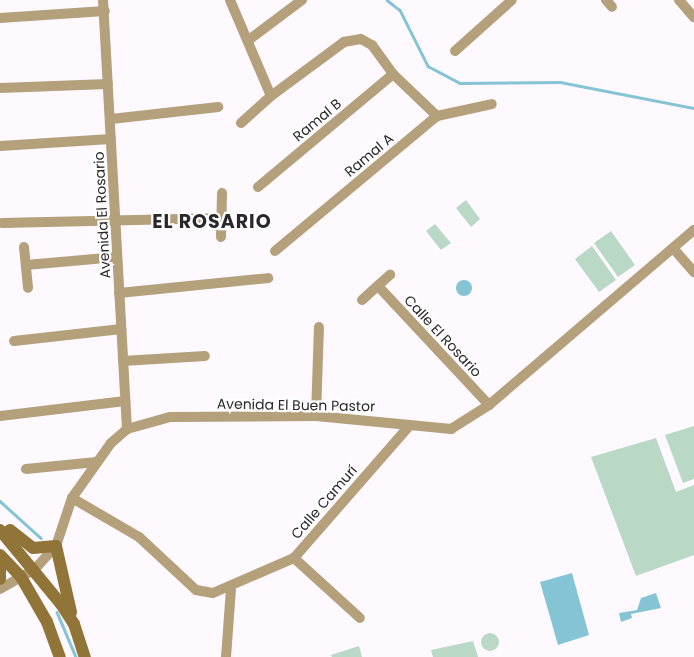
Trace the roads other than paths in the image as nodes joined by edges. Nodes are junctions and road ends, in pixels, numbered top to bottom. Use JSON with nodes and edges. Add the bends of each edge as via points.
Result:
{"nodes":[{"id":1,"x":103,"y":0,"type":"edge"},
{"id":2,"x":230,"y":0,"type":"edge"},
{"id":3,"x":302,"y":0,"type":"edge"},
{"id":4,"x":512,"y":0,"type":"edge"},
{"id":5,"x":679,"y":0,"type":"edge"},
{"id":6,"x":105,"y":11,"type":"junction"},
{"id":7,"x":694,"y":17,"type":"edge"},
{"id":8,"x":0,"y":18,"type":"edge"},
{"id":9,"x":250,"y":39,"type":"junction"},
{"id":10,"x":455,"y":51,"type":"dead end"},
{"id":11,"x":393,"y":74,"type":"junction"},
{"id":12,"x":108,"y":84,"type":"junction"},
{"id":13,"x":0,"y":88,"type":"edge"},
{"id":14,"x":271,"y":96,"type":"junction"},
{"id":15,"x":492,"y":104,"type":"dead end"},
{"id":16,"x":218,"y":107,"type":"dead end"},
{"id":17,"x":437,"y":116,"type":"junction"},
{"id":18,"x":111,"y":119,"type":"junction"},
{"id":19,"x":241,"y":123,"type":"dead end"},
{"id":20,"x":111,"y":139,"type":"junction"},
{"id":21,"x":0,"y":146,"type":"edge"},
{"id":22,"x":258,"y":187,"type":"dead end"},
{"id":23,"x":222,"y":193,"type":"dead end"},
{"id":24,"x":115,"y":218,"type":"junction"},
{"id":25,"x":225,"y":218,"type":"junction"},
{"id":26,"x":2,"y":223,"type":"dead end"},
{"id":27,"x":694,"y":230,"type":"edge"},
{"id":28,"x":221,"y":237,"type":"dead end"},
{"id":29,"x":24,"y":247,"type":"dead end"},
{"id":30,"x":673,"y":248,"type":"junction"},
{"id":31,"x":275,"y":251,"type":"dead end"},
{"id":32,"x":118,"y":257,"type":"junction"},
{"id":33,"x":26,"y":266,"type":"junction"},
{"id":34,"x":694,"y":272,"type":"edge"},
{"id":35,"x":390,"y":275,"type":"dead end"},
{"id":36,"x":268,"y":278,"type":"dead end"},
{"id":37,"x":378,"y":286,"type":"junction"},
{"id":38,"x":28,"y":288,"type":"dead end"},
{"id":39,"x":119,"y":293,"type":"junction"},
{"id":40,"x":362,"y":300,"type":"dead end"},
{"id":41,"x":319,"y":327,"type":"dead end"},
{"id":42,"x":121,"y":329,"type":"junction"},
{"id":43,"x":14,"y":341,"type":"dead end"},
{"id":44,"x":206,"y":356,"type":"dead end"},
{"id":45,"x":123,"y":361,"type":"junction"},
{"id":46,"x":125,"y":401,"type":"junction"},
{"id":47,"x":489,"y":405,"type":"junction"},
{"id":48,"x":0,"y":416,"type":"edge"},
{"id":49,"x":316,"y":416,"type":"junction"},
{"id":50,"x":410,"y":425,"type":"junction"},
{"id":51,"x":127,"y":429,"type":"junction"},
{"id":52,"x":97,"y":462,"type":"junction"},
{"id":53,"x":26,"y":469,"type":"dead end"},
{"id":54,"x":72,"y":498,"type":"junction"},
{"id":55,"x":0,"y":524,"type":"edge"},
{"id":56,"x":0,"y":530,"type":"edge"},
{"id":57,"x":56,"y":546,"type":"junction"},
{"id":58,"x":0,"y":555,"type":"edge"},
{"id":59,"x":294,"y":558,"type":"junction"},
{"id":60,"x":0,"y":567,"type":"edge"},
{"id":61,"x":35,"y":569,"type":"junction"},
{"id":62,"x":21,"y":576,"type":"junction"},
{"id":63,"x":0,"y":579,"type":"edge"},
{"id":64,"x":0,"y":589,"type":"edge"},
{"id":65,"x":231,"y":589,"type":"junction"},
{"id":66,"x":360,"y":618,"type":"dead end"},
{"id":67,"x":74,"y":624,"type":"junction"},
{"id":68,"x":60,"y":657,"type":"edge"},
{"id":69,"x":85,"y":657,"type":"edge"},
{"id":70,"x":226,"y":657,"type":"edge"}],
"edges":[{"from":1,"to":6,"type":"street","name":"Avenida El Rosario"},
{"from":2,"to":9,"type":"street"},
{"from":3,"to":9,"type":"street"},
{"from":4,"to":10,"type":"street"},
{"from":5,"to":7,"type":"street"},
{"from":6,"to":8,"type":"street"},
{"from":6,"to":12,"type":"street","name":"Avenida El Rosario"},
{"from":9,"to":14,"type":"street"},
{"from":11,"to":14,"type":"street","via":[[372,45],[352,39]]},
{"from":11,"to":17,"type":"street"},
{"from":11,"to":22,"type":"street","name":"Ramal B"},
{"from":12,"to":13,"type":"street"},
{"from":12,"to":18,"type":"street","name":"Avenida El Rosario"},
{"from":14,"to":19,"type":"street"},
{"from":15,"to":17,"type":"street","name":"Ramal A"},
{"from":16,"to":18,"type":"street"},
{"from":17,"to":31,"type":"street","name":"Ramal A"},
{"from":18,"to":20,"type":"street","name":"Avenida El Rosario"},
{"from":20,"to":21,"type":"street"},
{"from":20,"to":24,"type":"street","name":"Avenida El Rosario"},
{"from":23,"to":25,"type":"street"},
{"from":24,"to":25,"type":"street"},
{"from":24,"to":26,"type":"street"},
{"from":24,"to":32,"type":"street","name":"Avenida El Rosario"},
{"from":25,"to":28,"type":"street"},
{"from":27,"to":30,"type":"street","name":"Avenida El Buen Pastor"},
{"from":29,"to":33,"type":"street"},
{"from":30,"to":34,"type":"street"},
{"from":30,"to":47,"type":"street","name":"Avenida El Buen Pastor"},
{"from":32,"to":33,"type":"street"},
{"from":32,"to":39,"type":"street","name":"Avenida El Rosario"},
{"from":33,"to":38,"type":"street"},
{"from":35,"to":37,"type":"street"},
{"from":36,"to":39,"type":"street"},
{"from":37,"to":40,"type":"street"},
{"from":37,"to":47,"type":"street","name":"Calle El Rosario"},
{"from":39,"to":42,"type":"street","name":"Avenida El Rosario"},
{"from":41,"to":49,"type":"street"},
{"from":42,"to":43,"type":"street"},
{"from":42,"to":45,"type":"street","name":"Avenida El Rosario"},
{"from":44,"to":45,"type":"street"},
{"from":45,"to":46,"type":"street","name":"Avenida El Rosario"},
{"from":46,"to":48,"type":"street"},
{"from":46,"to":51,"type":"street","name":"Avenida El Rosario"},
{"from":47,"to":50,"type":"street","name":"Avenida El Buen Pastor","via":[[451,429]]},
{"from":49,"to":50,"type":"street","name":"Avenida El Buen Pastor"},
{"from":49,"to":51,"type":"street","name":"Avenida El Buen Pastor","via":[[170,417]]},
{"from":50,"to":59,"type":"street","name":"Calle Camurí"},
{"from":51,"to":52,"type":"street"},
{"from":52,"to":53,"type":"street"},
{"from":52,"to":54,"type":"street"},
{"from":54,"to":57,"type":"street"},
{"from":54,"to":65,"type":"street","name":"Calle Camurí","via":[[139,537],[196,590],[213,594]]},
{"from":55,"to":57,"type":"street","via":[[33,548]]},
{"from":56,"to":61,"type":"street"},
{"from":57,"to":61,"type":"street"},
{"from":57,"to":67,"type":"street"},
{"from":58,"to":62,"type":"street"},
{"from":59,"to":65,"type":"street","name":"Calle Camurí"},
{"from":59,"to":66,"type":"street"},
{"from":60,"to":63,"type":"street"},
{"from":61,"to":62,"type":"street"},
{"from":61,"to":67,"type":"street"},
{"from":62,"to":64,"type":"street"},
{"from":62,"to":68,"type":"street","via":[[47,622]]},
{"from":65,"to":70,"type":"street"},
{"from":67,"to":69,"type":"street"}]}
